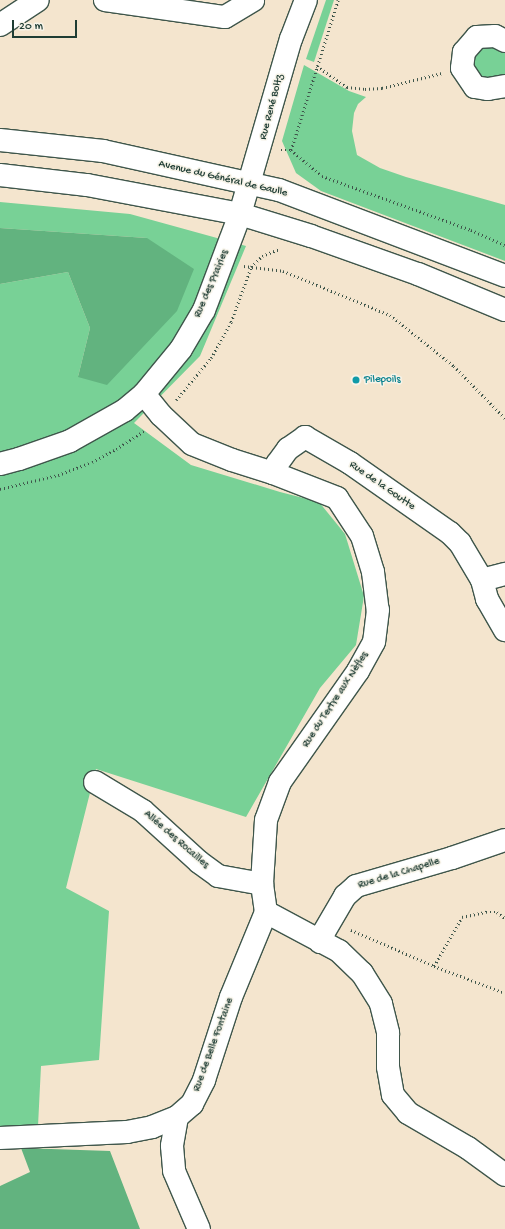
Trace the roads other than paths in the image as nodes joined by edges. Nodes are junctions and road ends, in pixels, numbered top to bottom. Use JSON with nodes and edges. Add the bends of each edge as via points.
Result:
{"nodes":[{"id":1,"x":38,"y":0,"type":"edge"},
{"id":2,"x":105,"y":0,"type":"edge"},
{"id":3,"x":253,"y":0,"type":"edge"},
{"id":4,"x":302,"y":1,"type":"edge"},
{"id":5,"x":0,"y":25,"type":"edge"},
{"id":6,"x":505,"y":41,"type":"edge"},
{"id":7,"x":505,"y":86,"type":"edge"},
{"id":8,"x":0,"y":140,"type":"edge"},
{"id":9,"x":0,"y":174,"type":"edge"},
{"id":10,"x":249,"y":184,"type":"junction"},
{"id":11,"x":240,"y":214,"type":"junction"},
{"id":12,"x":505,"y":276,"type":"edge"},
{"id":13,"x":505,"y":310,"type":"edge"},
{"id":14,"x":144,"y":394,"type":"junction"},
{"id":15,"x":0,"y":464,"type":"edge"},
{"id":16,"x":273,"y":473,"type":"junction"},
{"id":17,"x":505,"y":574,"type":"edge"},
{"id":18,"x":482,"y":580,"type":"junction"},
{"id":19,"x":505,"y":630,"type":"edge"},
{"id":20,"x":95,"y":782,"type":"dead end"},
{"id":21,"x":505,"y":840,"type":"edge"},
{"id":22,"x":262,"y":884,"type":"junction"},
{"id":23,"x":266,"y":912,"type":"junction"},
{"id":24,"x":320,"y":942,"type":"junction"},
{"id":25,"x":177,"y":1117,"type":"junction"},
{"id":26,"x":0,"y":1138,"type":"edge"},
{"id":27,"x":505,"y":1175,"type":"edge"},
{"id":28,"x":199,"y":1229,"type":"edge"}],
"edges":[{"from":1,"to":5,"type":"street"},
{"from":2,"to":3,"type":"street","via":[[226,17]]},
{"from":4,"to":10,"type":"street","name":"Rue René Boltz"},
{"from":6,"to":7,"type":"street","via":[[495,36],[477,37],[464,52],[462,68],[475,87],[488,89]]},
{"from":8,"to":10,"type":"street","name":"Avenue du Général de Gaulle","via":[[103,151]]},
{"from":9,"to":11,"type":"street","via":[[87,185]]},
{"from":10,"to":11,"type":"street","name":"Rue René Boltz"},
{"from":10,"to":12,"type":"street","name":"Avenue du Général de Gaulle","via":[[280,190]]},
{"from":11,"to":13,"type":"street","via":[[411,271]]},
{"from":11,"to":14,"type":"street","name":"Rue des Prairies","via":[[204,310],[181,349]]},
{"from":14,"to":15,"type":"street","name":"Rue des Prairies","via":[[125,410],[70,441]]},
{"from":14,"to":16,"type":"street","name":"Rue du Tertre aux Nèfles","via":[[161,415],[192,444]]},
{"from":16,"to":18,"type":"street","name":"Rue de la Goutte","via":[[288,449],[304,437],[350,463],[450,533],[460,543]]},
{"from":16,"to":22,"type":"street","name":"Rue du Tertre aux Nèfles","via":[[337,498],[362,536],[374,572],[378,610],[374,642],[358,671],[280,782],[266,820]]},
{"from":17,"to":18,"type":"street"},
{"from":18,"to":19,"type":"street","name":"Rue de la Goutte","via":[[487,599]]},
{"from":20,"to":22,"type":"street","name":"Allée des Rocailles","via":[[143,811],[198,862],[218,876]]},
{"from":21,"to":24,"type":"street","name":"Rue de la Chapelle","via":[[356,886],[345,896]]},
{"from":22,"to":23,"type":"street","name":"Rue du Tertre aux Nèfles"},
{"from":23,"to":24,"type":"street"},
{"from":23,"to":25,"type":"street","name":"Rue de Belle Fontaine","via":[[231,997],[204,1080],[192,1104]]},
{"from":24,"to":27,"type":"street","via":[[339,951],[362,973],[381,1004],[388,1033],[388,1067],[393,1095],[408,1113],[468,1148]]},
{"from":25,"to":26,"type":"street","name":"Rue de Belle Fontaine","via":[[152,1127],[127,1132]]},
{"from":25,"to":28,"type":"street","via":[[172,1146],[174,1172]]}]}
